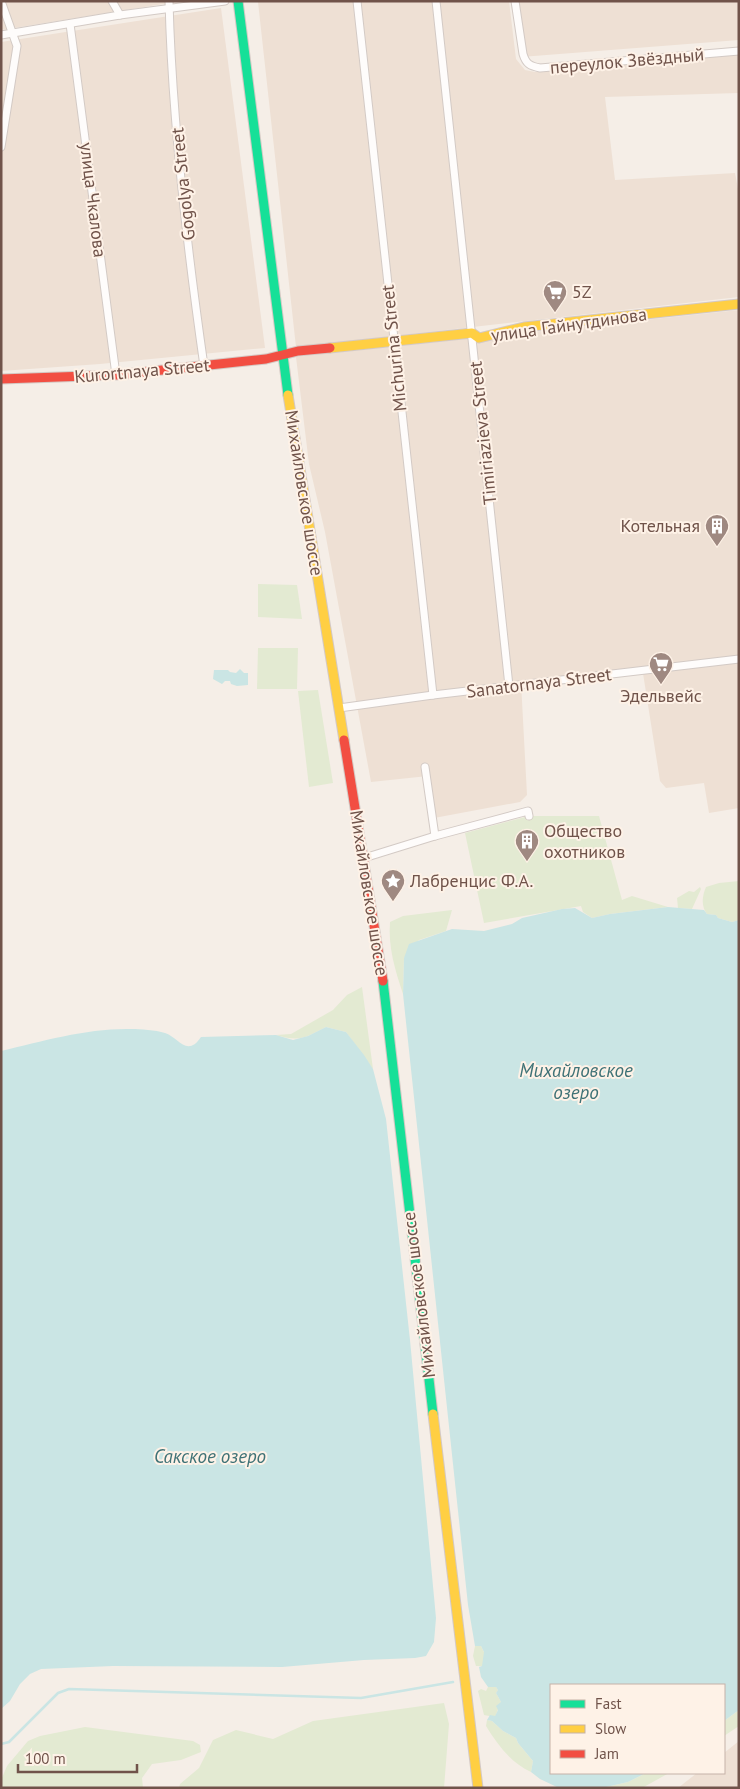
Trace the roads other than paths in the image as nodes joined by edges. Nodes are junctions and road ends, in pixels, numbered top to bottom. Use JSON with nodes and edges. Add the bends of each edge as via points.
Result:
{"nodes":[{"id":1,"x":1,"y":1,"type":"edge"},
{"id":2,"x":112,"y":1,"type":"edge"},
{"id":3,"x":169,"y":1,"type":"edge"},
{"id":4,"x":225,"y":1,"type":"edge"},
{"id":5,"x":238,"y":1,"type":"edge"},
{"id":6,"x":357,"y":1,"type":"edge"},
{"id":7,"x":436,"y":1,"type":"edge"},
{"id":8,"x":515,"y":1,"type":"edge"},
{"id":9,"x":169,"y":10,"type":"junction"},
{"id":10,"x":120,"y":15,"type":"junction"},
{"id":11,"x":70,"y":24,"type":"junction"},
{"id":12,"x":14,"y":33,"type":"junction"},
{"id":13,"x":1,"y":35,"type":"edge"},
{"id":14,"x":739,"y":51,"type":"edge"},
{"id":15,"x":1,"y":147,"type":"edge"},
{"id":16,"x":739,"y":304,"type":"edge"},
{"id":17,"x":472,"y":333,"type":"junction"},
{"id":18,"x":393,"y":341,"type":"junction"},
{"id":19,"x":282,"y":355,"type":"junction"},
{"id":20,"x":204,"y":366,"type":"junction"},
{"id":21,"x":116,"y":375,"type":"junction"},
{"id":22,"x":1,"y":379,"type":"edge"},
{"id":23,"x":739,"y":659,"type":"edge"},
{"id":24,"x":509,"y":686,"type":"junction"},
{"id":25,"x":433,"y":695,"type":"junction"},
{"id":26,"x":339,"y":708,"type":"junction"},
{"id":27,"x":425,"y":767,"type":"dead end"},
{"id":28,"x":529,"y":816,"type":"dead end"},
{"id":29,"x":436,"y":836,"type":"junction"},
{"id":30,"x":364,"y":858,"type":"junction"},
{"id":31,"x":478,"y":1788,"type":"edge"}],
"edges":[{"from":1,"to":12,"type":"street"},
{"from":2,"to":10,"type":"street"},
{"from":3,"to":9,"type":"street","name":"Gogolya Street"},
{"from":4,"to":9,"type":"street"},
{"from":5,"to":19,"type":"main road","name":"Михайловское шоссе"},
{"from":6,"to":18,"type":"street","name":"Michurina Street"},
{"from":7,"to":17,"type":"street","name":"Timiriazieva Street"},
{"from":8,"to":14,"type":"street","name":"переулок Звёздный","via":[[523,54],[531,67]]},
{"from":9,"to":10,"type":"street"},
{"from":9,"to":20,"type":"street","name":"Gogolya Street","via":[[175,107]]},
{"from":10,"to":11,"type":"street"},
{"from":11,"to":12,"type":"street"},
{"from":11,"to":21,"type":"street","name":"улица Чкалова"},
{"from":12,"to":13,"type":"street"},
{"from":12,"to":15,"type":"street","via":[[17,46]]},
{"from":16,"to":17,"type":"main road","name":"улица Гайнутдинова","via":[[524,327],[479,338]]},
{"from":17,"to":18,"type":"main road","name":"улица Гайнутдинова"},
{"from":17,"to":24,"type":"street","name":"Timiriazieva Street"},
{"from":18,"to":19,"type":"main road","name":"улица Гайнутдинова"},
{"from":18,"to":25,"type":"street","name":"Michurina Street"},
{"from":19,"to":20,"type":"main road","name":"Kurortnaya Street"},
{"from":19,"to":26,"type":"main road","name":"Михайловское шоссе"},
{"from":20,"to":21,"type":"main road","name":"Kurortnaya Street"},
{"from":21,"to":22,"type":"main road","name":"Kurortnaya Street"},
{"from":23,"to":24,"type":"street","name":"Sanatornaya Street"},
{"from":24,"to":25,"type":"street","name":"Sanatornaya Street"},
{"from":25,"to":26,"type":"street","name":"Sanatornaya Street"},
{"from":26,"to":30,"type":"main road","name":"Михайловское шоссе"},
{"from":27,"to":29,"type":"street"},
{"from":28,"to":29,"type":"street","via":[[528,811]]},
{"from":29,"to":30,"type":"street"},
{"from":30,"to":31,"type":"main road","name":"Михайловское шоссе","via":[[386,1004]]}]}
